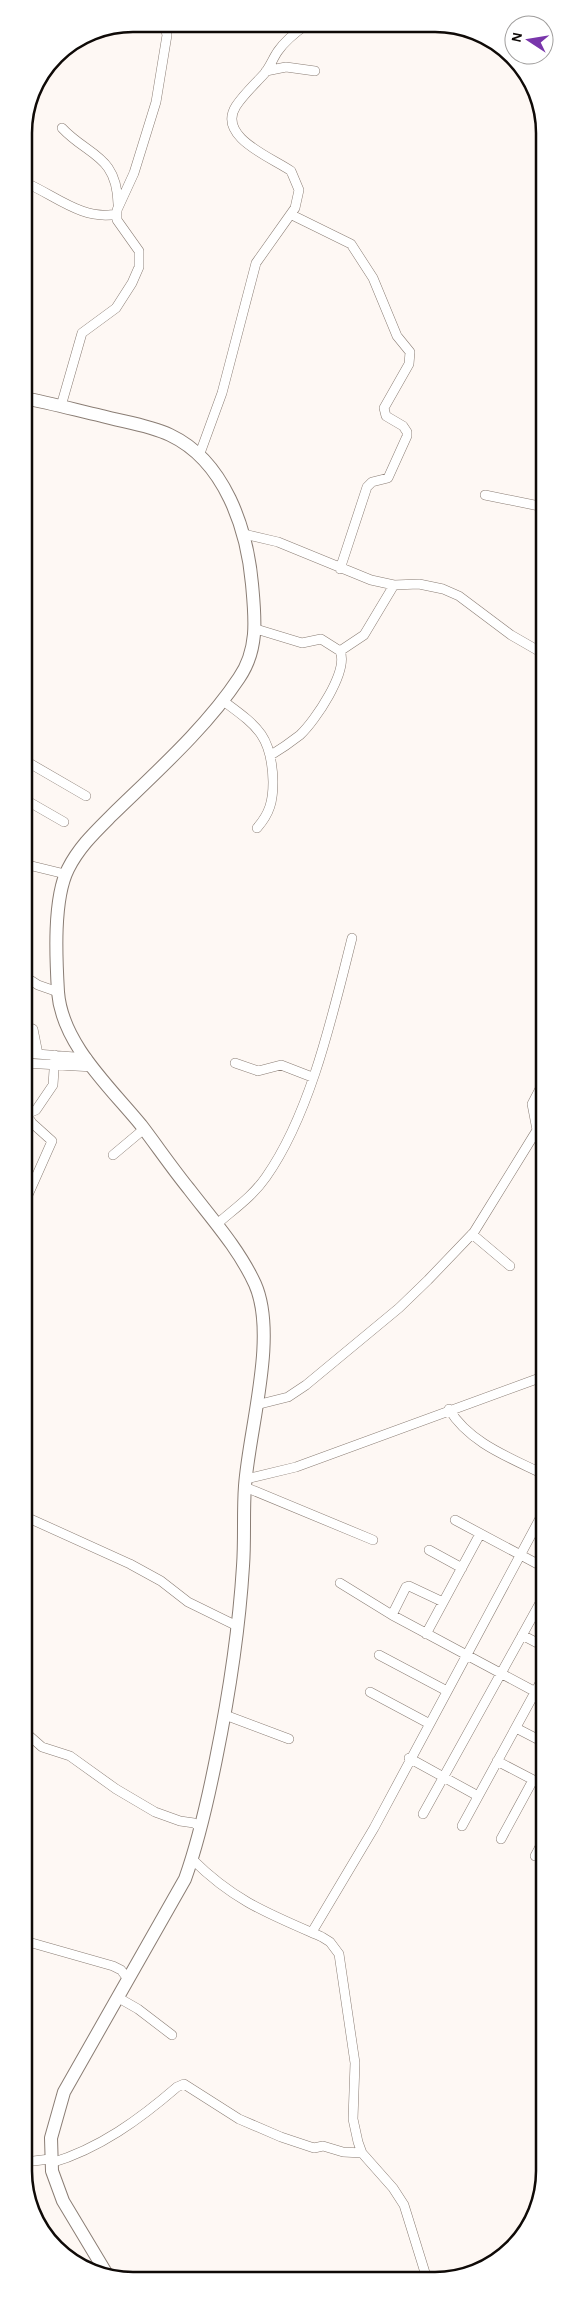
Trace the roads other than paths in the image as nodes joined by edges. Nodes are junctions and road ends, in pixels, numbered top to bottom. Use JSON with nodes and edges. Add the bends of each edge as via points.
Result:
{"nodes":[{"id":1,"x":168,"y":32,"type":"edge"},
{"id":2,"x":298,"y":32,"type":"edge"},
{"id":3,"x":315,"y":71,"type":"dead end"},
{"id":4,"x":266,"y":72,"type":"junction"},
{"id":5,"x":62,"y":128,"type":"dead end"},
{"id":6,"x":33,"y":186,"type":"edge"},
{"id":7,"x":118,"y":204,"type":"junction"},
{"id":8,"x":116,"y":214,"type":"junction"},
{"id":9,"x":292,"y":215,"type":"junction"},
{"id":10,"x":33,"y":400,"type":"edge"},
{"id":11,"x":61,"y":406,"type":"junction"},
{"id":12,"x":199,"y":456,"type":"junction"},
{"id":13,"x":485,"y":495,"type":"dead end"},
{"id":14,"x":536,"y":505,"type":"edge"},
{"id":15,"x":244,"y":534,"type":"junction"},
{"id":16,"x":340,"y":569,"type":"junction"},
{"id":17,"x":394,"y":585,"type":"junction"},
{"id":18,"x":256,"y":628,"type":"junction"},
{"id":19,"x":536,"y":649,"type":"edge"},
{"id":20,"x":340,"y":650,"type":"junction"},
{"id":21,"x":222,"y":700,"type":"junction"},
{"id":22,"x":272,"y":755,"type":"junction"},
{"id":23,"x":33,"y":765,"type":"edge"},
{"id":24,"x":86,"y":796,"type":"dead end"},
{"id":25,"x":33,"y":804,"type":"edge"},
{"id":26,"x":64,"y":822,"type":"dead end"},
{"id":27,"x":257,"y":828,"type":"dead end"},
{"id":28,"x":33,"y":867,"type":"edge"},
{"id":29,"x":60,"y":873,"type":"junction"},
{"id":30,"x":352,"y":938,"type":"dead end"},
{"id":31,"x":33,"y":982,"type":"edge"},
{"id":32,"x":54,"y":992,"type":"junction"},
{"id":33,"x":33,"y":1029,"type":"edge"},
{"id":34,"x":33,"y":1054,"type":"edge"},
{"id":35,"x":38,"y":1054,"type":"junction"},
{"id":36,"x":55,"y":1060,"type":"junction"},
{"id":37,"x":33,"y":1061,"type":"edge"},
{"id":38,"x":90,"y":1062,"type":"junction"},
{"id":39,"x":235,"y":1063,"type":"dead end"},
{"id":40,"x":312,"y":1077,"type":"junction"},
{"id":41,"x":536,"y":1096,"type":"edge"},
{"id":42,"x":33,"y":1111,"type":"edge"},
{"id":43,"x":33,"y":1122,"type":"edge"},
{"id":44,"x":536,"y":1125,"type":"edge"},
{"id":45,"x":142,"y":1131,"type":"junction"},
{"id":46,"x":536,"y":1132,"type":"edge"},
{"id":47,"x":113,"y":1155,"type":"dead end"},
{"id":48,"x":32,"y":1185,"type":"edge"},
{"id":49,"x":217,"y":1224,"type":"junction"},
{"id":50,"x":472,"y":1234,"type":"junction"},
{"id":51,"x":510,"y":1266,"type":"dead end"},
{"id":52,"x":536,"y":1379,"type":"edge"},
{"id":53,"x":256,"y":1406,"type":"junction"},
{"id":54,"x":449,"y":1409,"type":"junction"},
{"id":55,"x":536,"y":1470,"type":"edge"},
{"id":56,"x":245,"y":1483,"type":"junction"},
{"id":57,"x":32,"y":1520,"type":"edge"},
{"id":58,"x":455,"y":1520,"type":"dead end"},
{"id":59,"x":536,"y":1531,"type":"edge"},
{"id":60,"x":480,"y":1534,"type":"junction"},
{"id":61,"x":373,"y":1540,"type":"dead end"},
{"id":62,"x":429,"y":1550,"type":"dead end"},
{"id":63,"x":520,"y":1554,"type":"junction"},
{"id":64,"x":536,"y":1563,"type":"edge"},
{"id":65,"x":462,"y":1568,"type":"junction"},
{"id":66,"x":340,"y":1583,"type":"dead end"},
{"id":67,"x":443,"y":1602,"type":"junction"},
{"id":68,"x":536,"y":1610,"type":"edge"},
{"id":69,"x":392,"y":1616,"type":"junction"},
{"id":70,"x":232,"y":1624,"type":"junction"},
{"id":71,"x":426,"y":1634,"type":"junction"},
{"id":72,"x":522,"y":1634,"type":"junction"},
{"id":73,"x":536,"y":1642,"type":"edge"},
{"id":74,"x":378,"y":1655,"type":"dead end"},
{"id":75,"x":464,"y":1656,"type":"junction"},
{"id":76,"x":500,"y":1675,"type":"junction"},
{"id":77,"x":447,"y":1691,"type":"junction"},
{"id":78,"x":370,"y":1692,"type":"dead end"},
{"id":79,"x":535,"y":1692,"type":"joint"},
{"id":80,"x":225,"y":1715,"type":"junction"},
{"id":81,"x":428,"y":1723,"type":"junction"},
{"id":82,"x":516,"y":1728,"type":"junction"},
{"id":83,"x":536,"y":1738,"type":"edge"},
{"id":84,"x":32,"y":1739,"type":"edge"},
{"id":85,"x":289,"y":1739,"type":"dead end"},
{"id":86,"x":409,"y":1758,"type":"junction"},
{"id":87,"x":497,"y":1761,"type":"junction"},
{"id":88,"x":444,"y":1778,"type":"junction"},
{"id":89,"x":532,"y":1780,"type":"junction"},
{"id":90,"x":536,"y":1782,"type":"edge"},
{"id":91,"x":478,"y":1796,"type":"junction"},
{"id":92,"x":423,"y":1814,"type":"dead end"},
{"id":93,"x":197,"y":1826,"type":"junction"},
{"id":94,"x":462,"y":1826,"type":"dead end"},
{"id":95,"x":501,"y":1839,"type":"dead end"},
{"id":96,"x":192,"y":1858,"type":"junction"},
{"id":97,"x":312,"y":1932,"type":"junction"},
{"id":98,"x":32,"y":1943,"type":"edge"},
{"id":99,"x":125,"y":1975,"type":"junction"},
{"id":100,"x":117,"y":1997,"type":"junction"},
{"id":101,"x":172,"y":2035,"type":"dead end"},
{"id":102,"x":362,"y":2153,"type":"junction"},
{"id":103,"x":48,"y":2160,"type":"junction"},
{"id":104,"x":32,"y":2161,"type":"edge"},
{"id":105,"x":102,"y":2266,"type":"edge"},
{"id":106,"x":425,"y":2272,"type":"edge"}],
"edges":[{"from":1,"to":7,"type":"street","via":[[156,102],[134,173]]},
{"from":2,"to":4,"type":"street","via":[[279,50]]},
{"from":3,"to":4,"type":"street","via":[[286,67]]},
{"from":4,"to":9,"type":"street","via":[[237,105],[232,124],[256,152],[291,171],[298,190]]},
{"from":5,"to":7,"type":"street","via":[[101,157],[116,186]]},
{"from":6,"to":8,"type":"street","via":[[90,215],[104,217]]},
{"from":7,"to":8,"type":"street"},
{"from":8,"to":11,"type":"street","via":[[139,251],[139,267],[116,308],[82,333]]},
{"from":9,"to":12,"type":"street","via":[[256,263],[222,393]]},
{"from":9,"to":16,"type":"street","via":[[351,244],[373,278],[397,336],[411,355],[410,364],[384,408],[386,416],[406,429],[407,436],[388,478],[372,482],[367,487]]},
{"from":10,"to":11,"type":"street"},
{"from":11,"to":12,"type":"street","via":[[161,431],[186,444]]},
{"from":12,"to":15,"type":"street","via":[[217,477],[233,504]]},
{"from":13,"to":14,"type":"street"},
{"from":15,"to":16,"type":"street","via":[[278,542]]},
{"from":15,"to":18,"type":"street"},
{"from":16,"to":17,"type":"street"},
{"from":17,"to":19,"type":"street","via":[[420,584],[459,596]]},
{"from":17,"to":20,"type":"street","via":[[364,635]]},
{"from":18,"to":20,"type":"street","via":[[302,643],[321,639]]},
{"from":18,"to":21,"type":"street","via":[[246,667]]},
{"from":20,"to":22,"type":"street","via":[[341,671],[312,722]]},
{"from":21,"to":22,"type":"street","via":[[259,731]]},
{"from":21,"to":29,"type":"street","via":[[89,837]]},
{"from":22,"to":27,"type":"street","via":[[272,805]]},
{"from":23,"to":24,"type":"street"},
{"from":25,"to":26,"type":"street"},
{"from":28,"to":29,"type":"street"},
{"from":29,"to":32,"type":"street"},
{"from":30,"to":40,"type":"street"},
{"from":31,"to":32,"type":"street"},
{"from":32,"to":38,"type":"street","via":[[65,1025]]},
{"from":33,"to":35,"type":"street"},
{"from":34,"to":35,"type":"street"},
{"from":35,"to":36,"type":"street"},
{"from":36,"to":37,"type":"street"},
{"from":36,"to":38,"type":"street"},
{"from":36,"to":42,"type":"street","via":[[53,1085]]},
{"from":38,"to":45,"type":"street"},
{"from":39,"to":40,"type":"street","via":[[258,1071],[281,1065]]},
{"from":40,"to":49,"type":"street","via":[[289,1134],[266,1178]]},
{"from":41,"to":44,"type":"street","via":[[532,1104]]},
{"from":43,"to":48,"type":"street","via":[[52,1141]]},
{"from":45,"to":47,"type":"street"},
{"from":45,"to":49,"type":"street"},
{"from":46,"to":50,"type":"street"},
{"from":49,"to":53,"type":"street","via":[[255,1285],[261,1302],[264,1333]]},
{"from":50,"to":51,"type":"street"},
{"from":50,"to":53,"type":"street","via":[[399,1308],[306,1386],[288,1397]]},
{"from":52,"to":54,"type":"street"},
{"from":53,"to":56,"type":"street"},
{"from":54,"to":55,"type":"street","via":[[471,1435]]},
{"from":54,"to":56,"type":"street","via":[[388,1434]]},
{"from":56,"to":61,"type":"street"},
{"from":56,"to":70,"type":"street","via":[[243,1564]]},
{"from":57,"to":70,"type":"street","via":[[130,1564],[161,1581],[188,1602]]},
{"from":58,"to":60,"type":"street"},
{"from":59,"to":63,"type":"street"},
{"from":60,"to":63,"type":"street"},
{"from":60,"to":65,"type":"street"},
{"from":62,"to":65,"type":"street"},
{"from":63,"to":64,"type":"street"},
{"from":63,"to":75,"type":"street"},
{"from":65,"to":67,"type":"street"},
{"from":66,"to":69,"type":"street"},
{"from":67,"to":69,"type":"street","via":[[409,1586]]},
{"from":67,"to":71,"type":"street"},
{"from":68,"to":72,"type":"street"},
{"from":69,"to":71,"type":"street"},
{"from":70,"to":80,"type":"street"},
{"from":71,"to":75,"type":"street"},
{"from":72,"to":73,"type":"street"},
{"from":72,"to":76,"type":"street"},
{"from":74,"to":77,"type":"street"},
{"from":75,"to":76,"type":"street"},
{"from":75,"to":77,"type":"street"},
{"from":76,"to":79,"type":"street"},
{"from":76,"to":88,"type":"street"},
{"from":77,"to":81,"type":"street"},
{"from":78,"to":81,"type":"street"},
{"from":79,"to":82,"type":"street"},
{"from":80,"to":85,"type":"street"},
{"from":80,"to":93,"type":"street"},
{"from":81,"to":86,"type":"street"},
{"from":82,"to":83,"type":"street"},
{"from":82,"to":87,"type":"street"},
{"from":84,"to":93,"type":"street","via":[[42,1747],[70,1756],[136,1802]]},
{"from":86,"to":88,"type":"street"},
{"from":86,"to":97,"type":"street","via":[[369,1835]]},
{"from":87,"to":89,"type":"street"},
{"from":87,"to":91,"type":"street"},
{"from":88,"to":91,"type":"street"},
{"from":88,"to":92,"type":"street"},
{"from":89,"to":90,"type":"street"},
{"from":89,"to":95,"type":"street"},
{"from":91,"to":94,"type":"street"},
{"from":93,"to":96,"type":"street"},
{"from":96,"to":97,"type":"street","via":[[237,1897],[267,1914]]},
{"from":96,"to":99,"type":"street","via":[[185,1879]]},
{"from":97,"to":102,"type":"street","via":[[330,1942],[341,1962],[355,2063],[353,2119]]},
{"from":98,"to":99,"type":"street","via":[[113,1966]]},
{"from":99,"to":100,"type":"street"},
{"from":100,"to":101,"type":"street"},
{"from":100,"to":103,"type":"street","via":[[64,2092]]},
{"from":102,"to":103,"type":"street","via":[[323,2146],[314,2148],[281,2137],[239,2119],[184,2084],[177,2086],[133,2122],[81,2152]]},
{"from":102,"to":106,"type":"street","via":[[404,2205]]},
{"from":103,"to":104,"type":"street"},
{"from":103,"to":105,"type":"street","via":[[63,2201]]}]}
